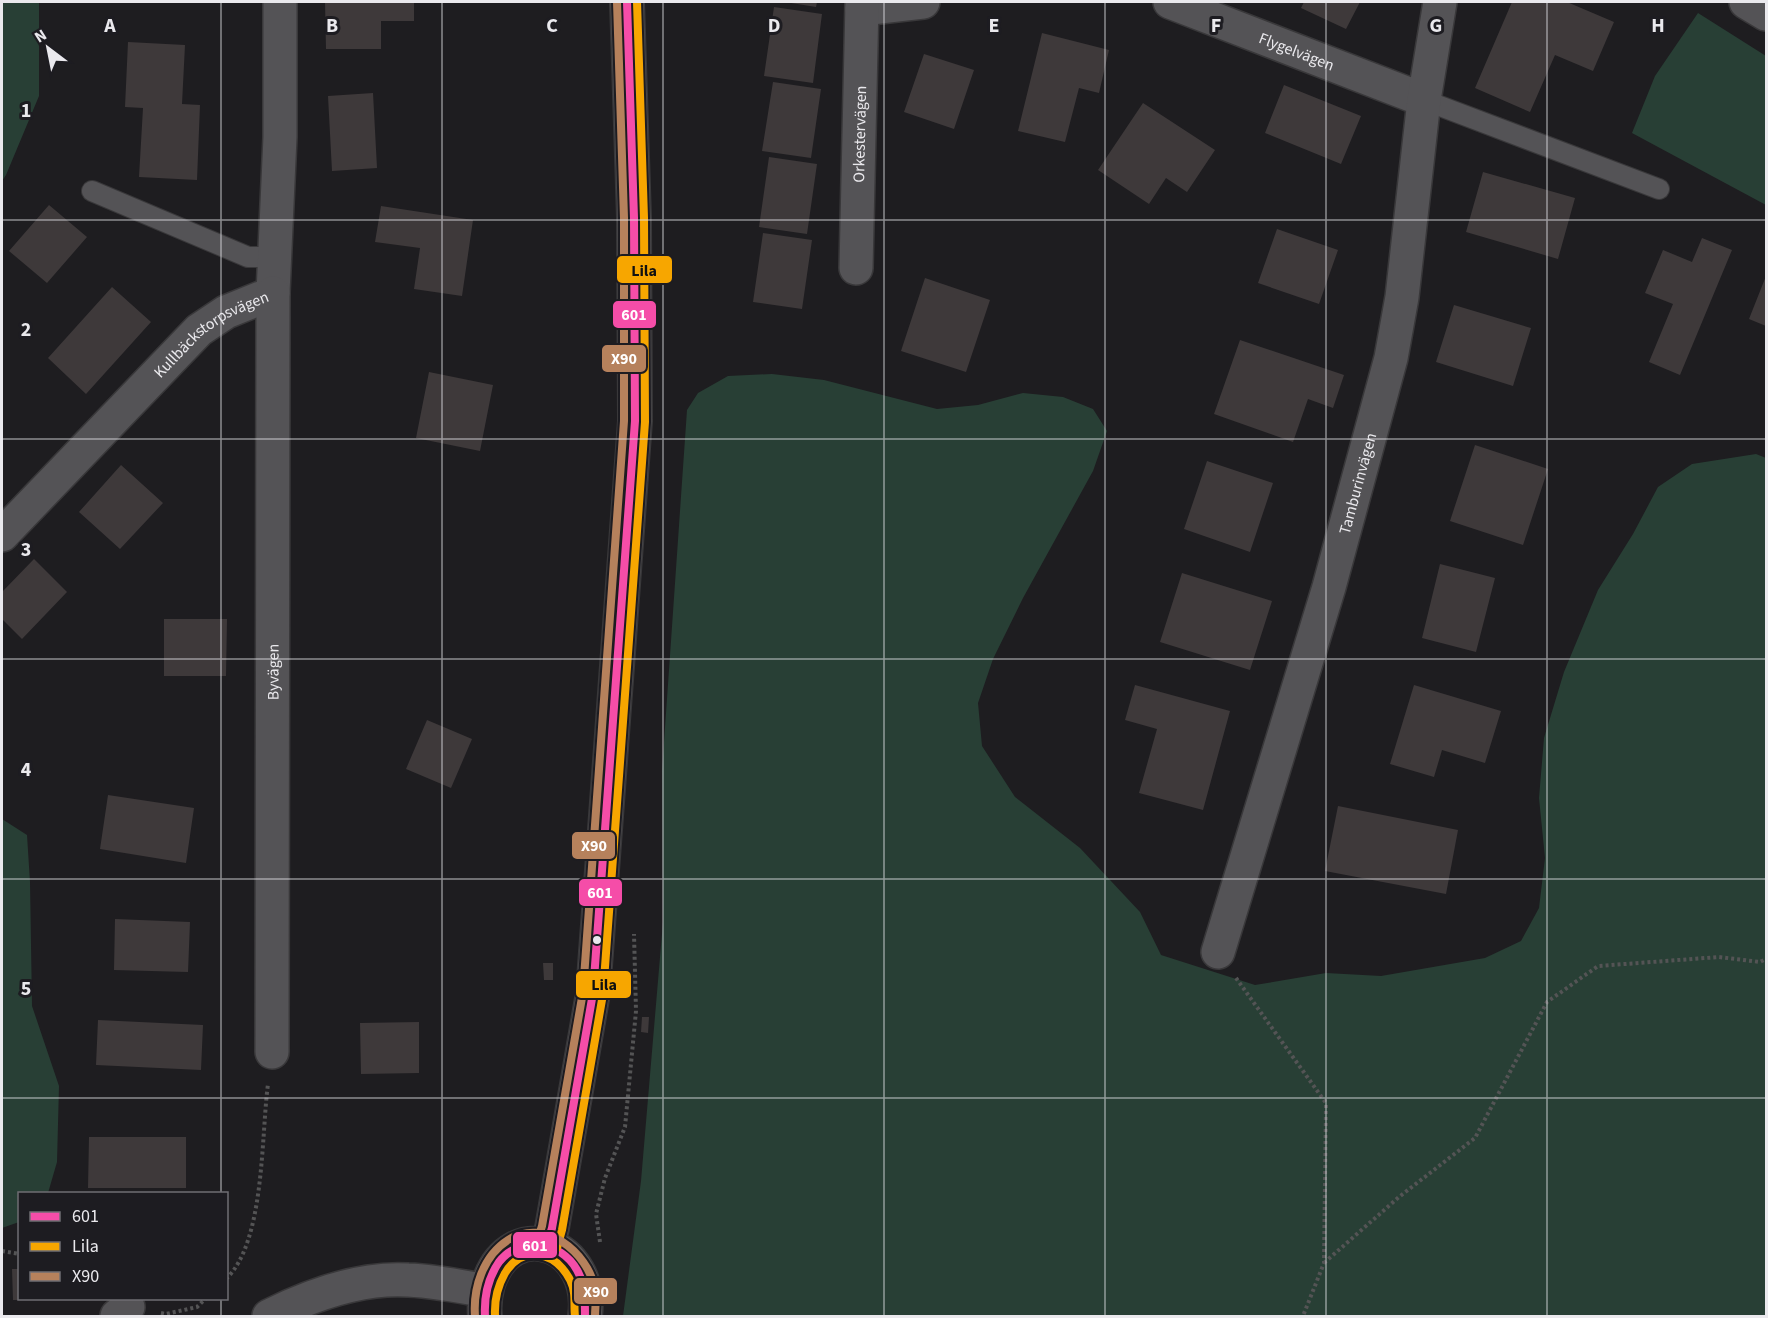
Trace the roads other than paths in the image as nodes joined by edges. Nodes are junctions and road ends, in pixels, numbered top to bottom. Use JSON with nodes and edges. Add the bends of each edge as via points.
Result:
{"nodes":[{"id":1,"x":280,"y":2,"type":"edge"},
{"id":2,"x":627,"y":2,"type":"edge"},
{"id":3,"x":923,"y":2,"type":"edge"},
{"id":4,"x":1170,"y":2,"type":"edge"},
{"id":5,"x":1440,"y":2,"type":"edge"},
{"id":6,"x":1746,"y":2,"type":"edge"},
{"id":7,"x":862,"y":5,"type":"edge"},
{"id":8,"x":1767,"y":14,"type":"edge"},
{"id":9,"x":1424,"y":100,"type":"junction"},
{"id":10,"x":1659,"y":189,"type":"dead end"},
{"id":11,"x":92,"y":191,"type":"dead end"},
{"id":12,"x":274,"y":257,"type":"junction"},
{"id":13,"x":856,"y":268,"type":"dead end"},
{"id":14,"x":273,"y":293,"type":"junction"},
{"id":15,"x":2,"y":535,"type":"edge"},
{"id":16,"x":1218,"y":952,"type":"road end"},
{"id":17,"x":272,"y":1052,"type":"road end"},
{"id":18,"x":547,"y":1245,"type":"junction"},
{"id":19,"x":486,"y":1304,"type":"edge"},
{"id":20,"x":269,"y":1317,"type":"edge"},
{"id":21,"x":585,"y":1317,"type":"edge"}],
"edges":[{"from":1,"to":12,"type":"street","name":"Kullbäckstorpsvägen","via":[[280,137]]},
{"from":2,"to":18,"type":"street","via":[[635,421],[592,993]]},
{"from":3,"to":7,"type":"street"},
{"from":4,"to":9,"type":"street","name":"Flygelvägen"},
{"from":5,"to":9,"type":"street","name":"Tamburinvägen"},
{"from":6,"to":8,"type":"street"},
{"from":7,"to":13,"type":"street","name":"Orkestervägen"},
{"from":9,"to":10,"type":"lane"},
{"from":9,"to":16,"type":"street","name":"Tamburinvägen","via":[[1402,297],[1391,358],[1329,587]]},
{"from":11,"to":12,"type":"lane","via":[[248,257]]},
{"from":12,"to":14,"type":"street","name":"Kullbäckstorpsvägen"},
{"from":14,"to":15,"type":"street","name":"Kullbäckstorpsvägen","via":[[226,312],[199,330]]},
{"from":14,"to":17,"type":"street","name":"Byvägen"},
{"from":18,"to":19,"type":"street","via":[[530,1245],[509,1252],[500,1260],[492,1271]]},
{"from":18,"to":21,"type":"street","via":[[569,1257],[577,1269],[587,1302]]},
{"from":19,"to":20,"type":"street","via":[[406,1279],[362,1283],[315,1295]]}]}
